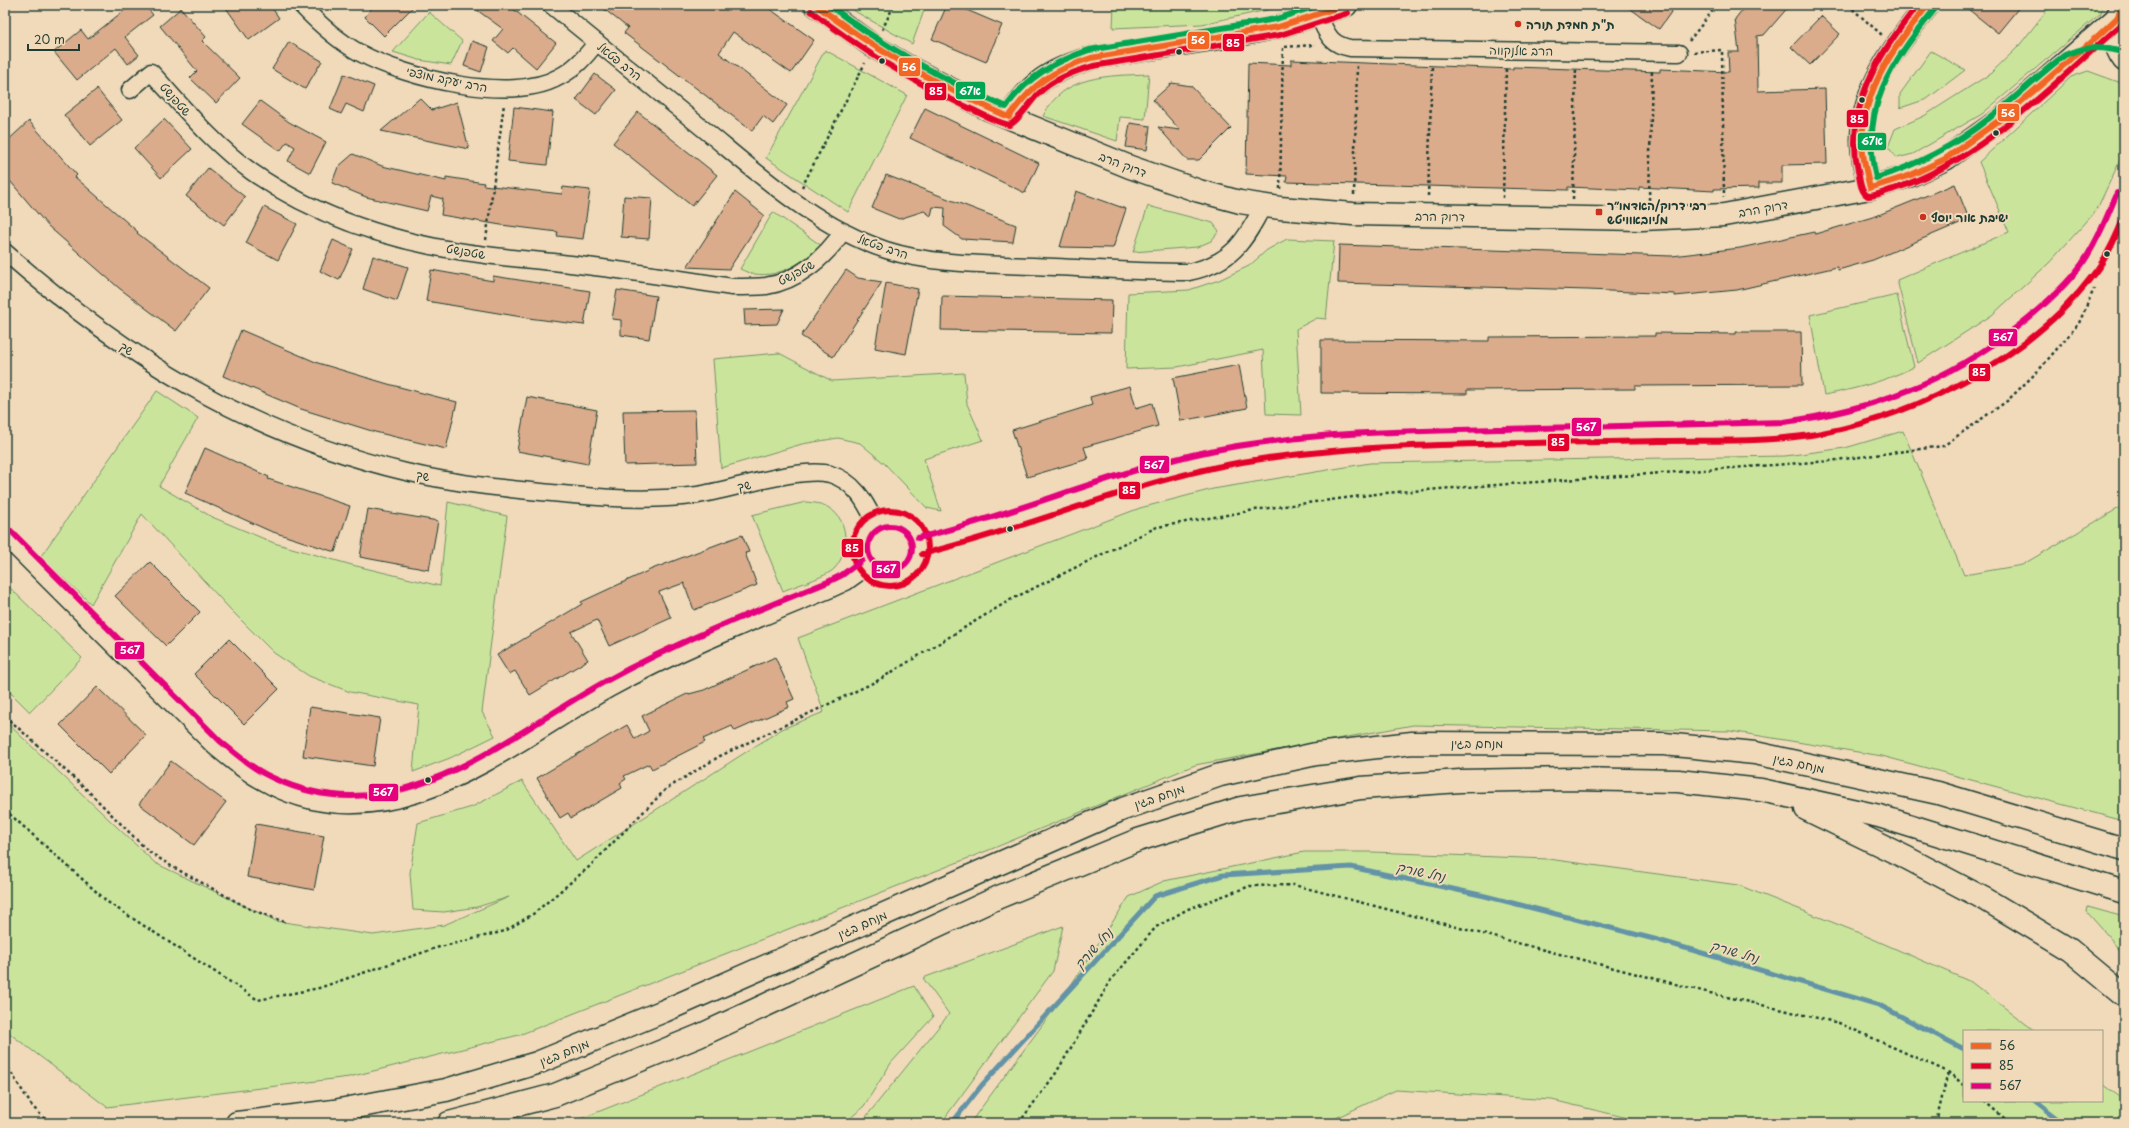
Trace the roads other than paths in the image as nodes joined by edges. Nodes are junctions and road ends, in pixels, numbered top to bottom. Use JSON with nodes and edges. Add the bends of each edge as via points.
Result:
{"nodes":[{"id":1,"x":301,"y":5,"type":"edge"},
{"id":2,"x":551,"y":5,"type":"edge"},
{"id":3,"x":816,"y":5,"type":"edge"},
{"id":4,"x":1346,"y":5,"type":"edge"},
{"id":5,"x":1928,"y":5,"type":"edge"},
{"id":6,"x":2120,"y":11,"type":"edge"},
{"id":7,"x":1318,"y":15,"type":"junction"},
{"id":8,"x":597,"y":42,"type":"junction"},
{"id":9,"x":1680,"y":53,"type":"road end"},
{"id":10,"x":2124,"y":60,"type":"edge"},
{"id":11,"x":2069,"y":62,"type":"junction"},
{"id":12,"x":130,"y":90,"type":"dead end"},
{"id":13,"x":1009,"y":117,"type":"junction"},
{"id":14,"x":1870,"y":188,"type":"junction"},
{"id":15,"x":2124,"y":196,"type":"edge"},
{"id":16,"x":1272,"y":207,"type":"junction"},
{"id":17,"x":843,"y":231,"type":"junction"},
{"id":18,"x":5,"y":252,"type":"edge"},
{"id":19,"x":874,"y":522,"type":"junction"},
{"id":20,"x":5,"y":537,"type":"edge"},
{"id":21,"x":920,"y":546,"type":"junction"},
{"id":22,"x":867,"y":567,"type":"junction"},
{"id":23,"x":1761,"y":790,"type":"junction"},
{"id":24,"x":2124,"y":849,"type":"edge"},
{"id":25,"x":2124,"y":892,"type":"edge"},
{"id":26,"x":2124,"y":996,"type":"edge"},
{"id":27,"x":237,"y":1123,"type":"edge"},
{"id":28,"x":449,"y":1123,"type":"edge"}],
"edges":[{"from":1,"to":8,"type":"street","name":"הרב יעקב מוצפי","via":[[336,37],[360,53],[381,62],[430,78],[506,90],[526,88],[558,78],[581,61]]},
{"from":2,"to":8,"type":"street","name":"הרב פטאל"},
{"from":3,"to":13,"type":"main road","name":"דרוק הרב","via":[[873,46],[919,73],[988,109]]},
{"from":4,"to":7,"type":"main road"},
{"from":5,"to":14,"type":"main road","via":[[1896,47],[1872,92],[1862,140]]},
{"from":6,"to":10,"type":"main road","via":[[2114,36]]},
{"from":6,"to":11,"type":"main road","name":"דרוק הרב"},
{"from":7,"to":9,"type":"street","name":"הרב אלנקווה","via":[[1330,38],[1338,46]]},
{"from":7,"to":13,"type":"main road","via":[[1278,27],[1091,58],[1075,63],[1037,83],[1022,97]]},
{"from":8,"to":17,"type":"street","name":"הרב פטאל","via":[[762,177]]},
{"from":10,"to":11,"type":"main road","via":[[2097,55],[2080,57]]},
{"from":11,"to":14,"type":"main road","name":"דרוק הרב","via":[[2001,119],[1945,159],[1911,175]]},
{"from":12,"to":17,"type":"street","name":"שטפנשט","via":[[151,72],[227,153],[264,179],[327,214],[387,236],[484,255],[578,264],[732,286],[761,286],[783,281],[818,260],[834,246]]},
{"from":13,"to":16,"type":"main road","name":"דרוק הרב","via":[[1169,181],[1199,191]]},
{"from":14,"to":16,"type":"main road","name":"דרוק הרב","via":[[1724,215],[1648,219],[1353,214]]},
{"from":15,"to":21,"type":"street","via":[[2102,246],[2088,268],[2052,308],[2014,340],[1968,371],[1918,397],[1865,416],[1839,423],[1785,430],[1367,440],[1305,444],[1234,454],[1161,471],[981,531]]},
{"from":16,"to":17,"type":"street","name":"הרב פטאל","via":[[1242,243],[1219,262],[1189,272],[939,261],[887,250]]},
{"from":18,"to":19,"type":"street","name":"שך","via":[[69,307],[181,383],[264,425],[353,458],[410,473],[456,480],[524,490],[623,499],[698,495],[786,476],[818,472],[837,477],[853,488],[864,499]]},
{"from":19,"to":21,"type":"street","via":[[884,518],[904,521],[918,536]]},
{"from":19,"to":22,"type":"street","via":[[862,538],[860,548]]},
{"from":20,"to":22,"type":"street","via":[[215,747],[245,771],[271,786],[299,796],[326,803],[359,806],[395,801],[433,789],[492,760],[653,666],[696,645],[831,589]]},
{"from":21,"to":22,"type":"street","via":[[916,564],[901,576],[883,577]]},
{"from":23,"to":25,"type":"main road","via":[[1879,816]]},
{"from":23,"to":26,"type":"main road","via":[[1823,816],[1986,898],[2070,950]]},
{"from":23,"to":28,"type":"main road","via":[[1678,781],[1460,781],[1361,788],[1241,808],[1138,840],[999,898],[699,1036],[555,1095]]},
{"from":24,"to":27,"type":"main road","name":"מנחם בגין","via":[[1938,793],[1755,753],[1664,744],[1412,743],[1316,754],[1220,775],[1122,809],[664,1011],[537,1063],[446,1090],[334,1112]]}]}
